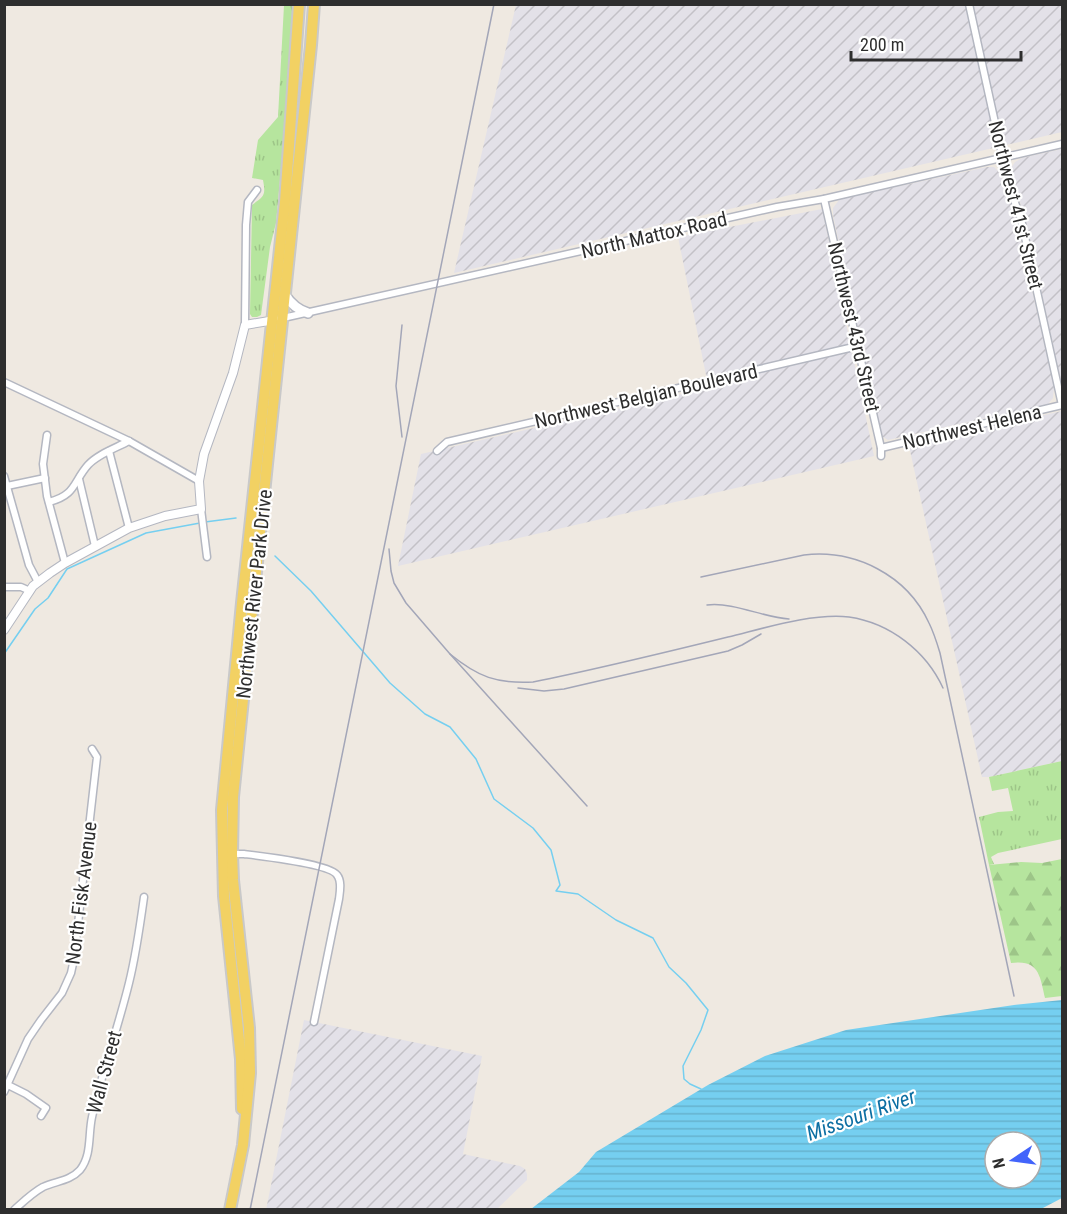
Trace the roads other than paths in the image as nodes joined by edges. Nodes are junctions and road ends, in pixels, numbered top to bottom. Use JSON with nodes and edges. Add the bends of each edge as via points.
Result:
{"nodes":[{"id":1,"x":299,"y":4,"type":"edge"},
{"id":2,"x":314,"y":4,"type":"edge"},
{"id":3,"x":969,"y":4,"type":"edge"},
{"id":4,"x":1062,"y":144,"type":"edge"},
{"id":5,"x":1003,"y":158,"type":"junction"},
{"id":6,"x":257,"y":190,"type":"dead end"},
{"id":7,"x":824,"y":199,"type":"junction"},
{"id":8,"x":285,"y":295,"type":"junction"},
{"id":9,"x":309,"y":313,"type":"junction"},
{"id":10,"x":277,"y":319,"type":"junction"},
{"id":11,"x":245,"y":325,"type":"junction"},
{"id":12,"x":858,"y":346,"type":"junction"},
{"id":13,"x":4,"y":382,"type":"edge"},
{"id":14,"x":1062,"y":405,"type":"edge"},
{"id":15,"x":48,"y":435,"type":"dead end"},
{"id":16,"x":129,"y":441,"type":"junction"},
{"id":17,"x":881,"y":448,"type":"junction"},
{"id":18,"x":109,"y":451,"type":"junction"},
{"id":19,"x":437,"y":451,"type":"dead end"},
{"id":20,"x":881,"y":456,"type":"dead end"},
{"id":21,"x":4,"y":476,"type":"edge"},
{"id":22,"x":200,"y":476,"type":"junction"},
{"id":23,"x":45,"y":478,"type":"junction"},
{"id":24,"x":79,"y":479,"type":"junction"},
{"id":25,"x":7,"y":486,"type":"junction"},
{"id":26,"x":49,"y":502,"type":"junction"},
{"id":27,"x":201,"y":512,"type":"junction"},
{"id":28,"x":129,"y":528,"type":"junction"},
{"id":29,"x":95,"y":546,"type":"junction"},
{"id":30,"x":207,"y":557,"type":"dead end"},
{"id":31,"x":66,"y":563,"type":"junction"},
{"id":32,"x":38,"y":582,"type":"junction"},
{"id":33,"x":4,"y":587,"type":"edge"},
{"id":34,"x":30,"y":591,"type":"junction"},
{"id":35,"x":4,"y":630,"type":"edge"},
{"id":36,"x":92,"y":749,"type":"dead end"},
{"id":37,"x":227,"y":854,"type":"junction"},
{"id":38,"x":144,"y":897,"type":"dead end"},
{"id":39,"x":314,"y":1022,"type":"dead end"},
{"id":40,"x":8,"y":1085,"type":"junction"},
{"id":41,"x":4,"y":1092,"type":"edge"},
{"id":42,"x":41,"y":1116,"type":"dead end"},
{"id":43,"x":14,"y":1209,"type":"edge"},
{"id":44,"x":230,"y":1209,"type":"edge"}],
"edges":[{"from":1,"to":10,"type":"main road","name":"Northwest River Park Drive"},
{"from":2,"to":8,"type":"main road","name":"Northwest River Park Drive"},
{"from":3,"to":5,"type":"street","name":"Northwest 41st Street"},
{"from":4,"to":5,"type":"street","name":"North Mattox Road"},
{"from":5,"to":7,"type":"street","name":"North Mattox Road"},
{"from":5,"to":14,"type":"street","name":"Northwest 41st Street","via":[[1021,219]]},
{"from":6,"to":11,"type":"street","via":[[248,202]]},
{"from":7,"to":9,"type":"street","name":"North Mattox Road"},
{"from":7,"to":12,"type":"street","name":"Northwest 43rd Street"},
{"from":8,"to":9,"type":"main road","via":[[290,303]]},
{"from":8,"to":10,"type":"main road","name":"Northwest River Park Drive"},
{"from":9,"to":10,"type":"street","name":"North Mattox Road"},
{"from":10,"to":11,"type":"street","name":"North Mattox Road"},
{"from":10,"to":37,"type":"main road","name":"Northwest River Park Drive","via":[[248,604],[224,782],[222,810]]},
{"from":11,"to":22,"type":"street"},
{"from":12,"to":17,"type":"street","name":"Northwest 43rd Street"},
{"from":12,"to":19,"type":"street","name":"Northwest Belgian Boulevard","via":[[447,442]]},
{"from":13,"to":16,"type":"street"},
{"from":14,"to":17,"type":"street","name":"Northwest Helena"},
{"from":15,"to":23,"type":"street"},
{"from":16,"to":18,"type":"street"},
{"from":16,"to":22,"type":"street"},
{"from":17,"to":20,"type":"street","name":"Northwest 43rd Street"},
{"from":18,"to":24,"type":"street","via":[[88,464]]},
{"from":18,"to":28,"type":"street"},
{"from":21,"to":25,"type":"street"},
{"from":22,"to":27,"type":"street"},
{"from":23,"to":25,"type":"street"},
{"from":23,"to":26,"type":"street"},
{"from":24,"to":26,"type":"street","via":[[70,492]]},
{"from":24,"to":29,"type":"street"},
{"from":25,"to":32,"type":"street","via":[[29,565]]},
{"from":26,"to":31,"type":"street"},
{"from":27,"to":28,"type":"street","via":[[165,516]]},
{"from":27,"to":30,"type":"street"},
{"from":28,"to":29,"type":"street"},
{"from":29,"to":31,"type":"street"},
{"from":31,"to":32,"type":"street"},
{"from":32,"to":34,"type":"street"},
{"from":33,"to":34,"type":"street"},
{"from":34,"to":35,"type":"street"},
{"from":36,"to":40,"type":"street","name":"North Fisk Avenue","via":[[97,757],[71,973],[62,993],[28,1039]]},
{"from":37,"to":39,"type":"street","via":[[319,866],[337,874],[339,898]]},
{"from":37,"to":44,"type":"main road","name":"Northwest River Park Drive","via":[[225,919],[242,1079]]},
{"from":38,"to":43,"type":"street","name":"Wall Street","via":[[136,953],[92,1117],[85,1162],[75,1175],[46,1185]]},
{"from":40,"to":41,"type":"street","name":"North Fisk Avenue"},
{"from":40,"to":42,"type":"street","via":[[46,1108]]}]}
